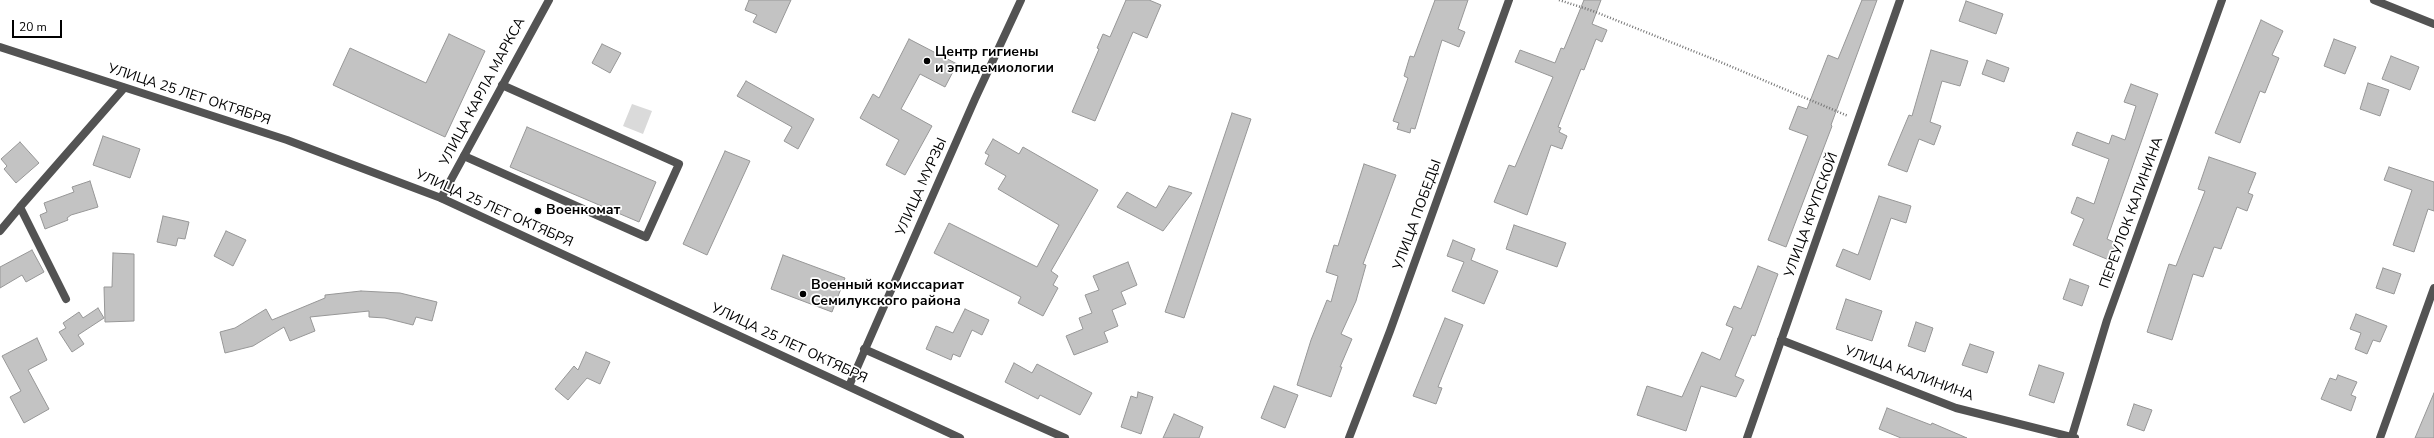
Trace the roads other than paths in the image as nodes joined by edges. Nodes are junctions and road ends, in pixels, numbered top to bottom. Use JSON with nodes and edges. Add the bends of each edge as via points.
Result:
{"nodes":[{"id":1,"x":549,"y":0,"type":"edge"},
{"id":2,"x":1021,"y":0,"type":"edge"},
{"id":3,"x":1509,"y":0,"type":"edge"},
{"id":4,"x":1900,"y":0,"type":"edge"},
{"id":5,"x":2222,"y":0,"type":"edge"},
{"id":6,"x":2374,"y":0,"type":"edge"},
{"id":7,"x":2434,"y":24,"type":"edge"},
{"id":8,"x":0,"y":47,"type":"edge"},
{"id":9,"x":502,"y":85,"type":"junction"},
{"id":10,"x":124,"y":88,"type":"junction"},
{"id":11,"x":464,"y":156,"type":"junction"},
{"id":12,"x":441,"y":198,"type":"junction"},
{"id":13,"x":20,"y":207,"type":"junction"},
{"id":14,"x":0,"y":231,"type":"edge"},
{"id":15,"x":2434,"y":288,"type":"edge"},
{"id":16,"x":66,"y":298,"type":"dead end"},
{"id":17,"x":1781,"y":340,"type":"junction"},
{"id":18,"x":864,"y":349,"type":"junction"},
{"id":19,"x":849,"y":386,"type":"junction"},
{"id":20,"x":950,"y":436,"type":"edge"},
{"id":21,"x":2074,"y":437,"type":"edge"},
{"id":22,"x":960,"y":438,"type":"edge"},
{"id":23,"x":1064,"y":438,"type":"edge"},
{"id":24,"x":1349,"y":438,"type":"edge"},
{"id":25,"x":1747,"y":438,"type":"edge"},
{"id":26,"x":2380,"y":438,"type":"edge"}],
"edges":[{"from":1,"to":9,"type":"street","name":"УЛИЦА КАРЛА МАРКСА"},
{"from":2,"to":18,"type":"street","name":"УЛИЦА МУРЗЫ"},
{"from":3,"to":24,"type":"street","name":"УЛИЦА ПОБЕДЫ"},
{"from":4,"to":17,"type":"street","name":"УЛИЦА КРУПСКОЙ"},
{"from":5,"to":21,"type":"street","name":"ПЕРЕУЛОК КАЛИНИНА","via":[[2108,320]]},
{"from":6,"to":7,"type":"street"},
{"from":8,"to":10,"type":"street","name":"УЛИЦА 25 ЛЕТ ОКТЯБРЯ"},
{"from":9,"to":11,"type":"street","name":"УЛИЦА КАРЛА МАРКСА"},
{"from":9,"to":11,"type":"street","via":[[679,164],[646,237]]},
{"from":10,"to":12,"type":"street","name":"УЛИЦА 25 ЛЕТ ОКТЯБРЯ","via":[[287,140]]},
{"from":10,"to":13,"type":"street"},
{"from":11,"to":12,"type":"street","name":"УЛИЦА КАРЛА МАРКСА"},
{"from":12,"to":19,"type":"street","name":"УЛИЦА 25 ЛЕТ ОКТЯБРЯ"},
{"from":13,"to":14,"type":"street"},
{"from":13,"to":16,"type":"street"},
{"from":15,"to":26,"type":"street"},
{"from":17,"to":21,"type":"street","name":"УЛИЦА КАЛИНИНА","via":[[1956,408]]},
{"from":17,"to":25,"type":"street","name":"УЛИЦА КРУПСКОЙ"},
{"from":18,"to":19,"type":"street","name":"УЛИЦА МУРЗЫ"},
{"from":18,"to":23,"type":"street"},
{"from":19,"to":20,"type":"street","name":"УЛИЦА 25 ЛЕТ ОКТЯБРЯ"},
{"from":20,"to":22,"type":"street","name":"УЛИЦА 25 ЛЕТ ОКТЯБРЯ"}]}
